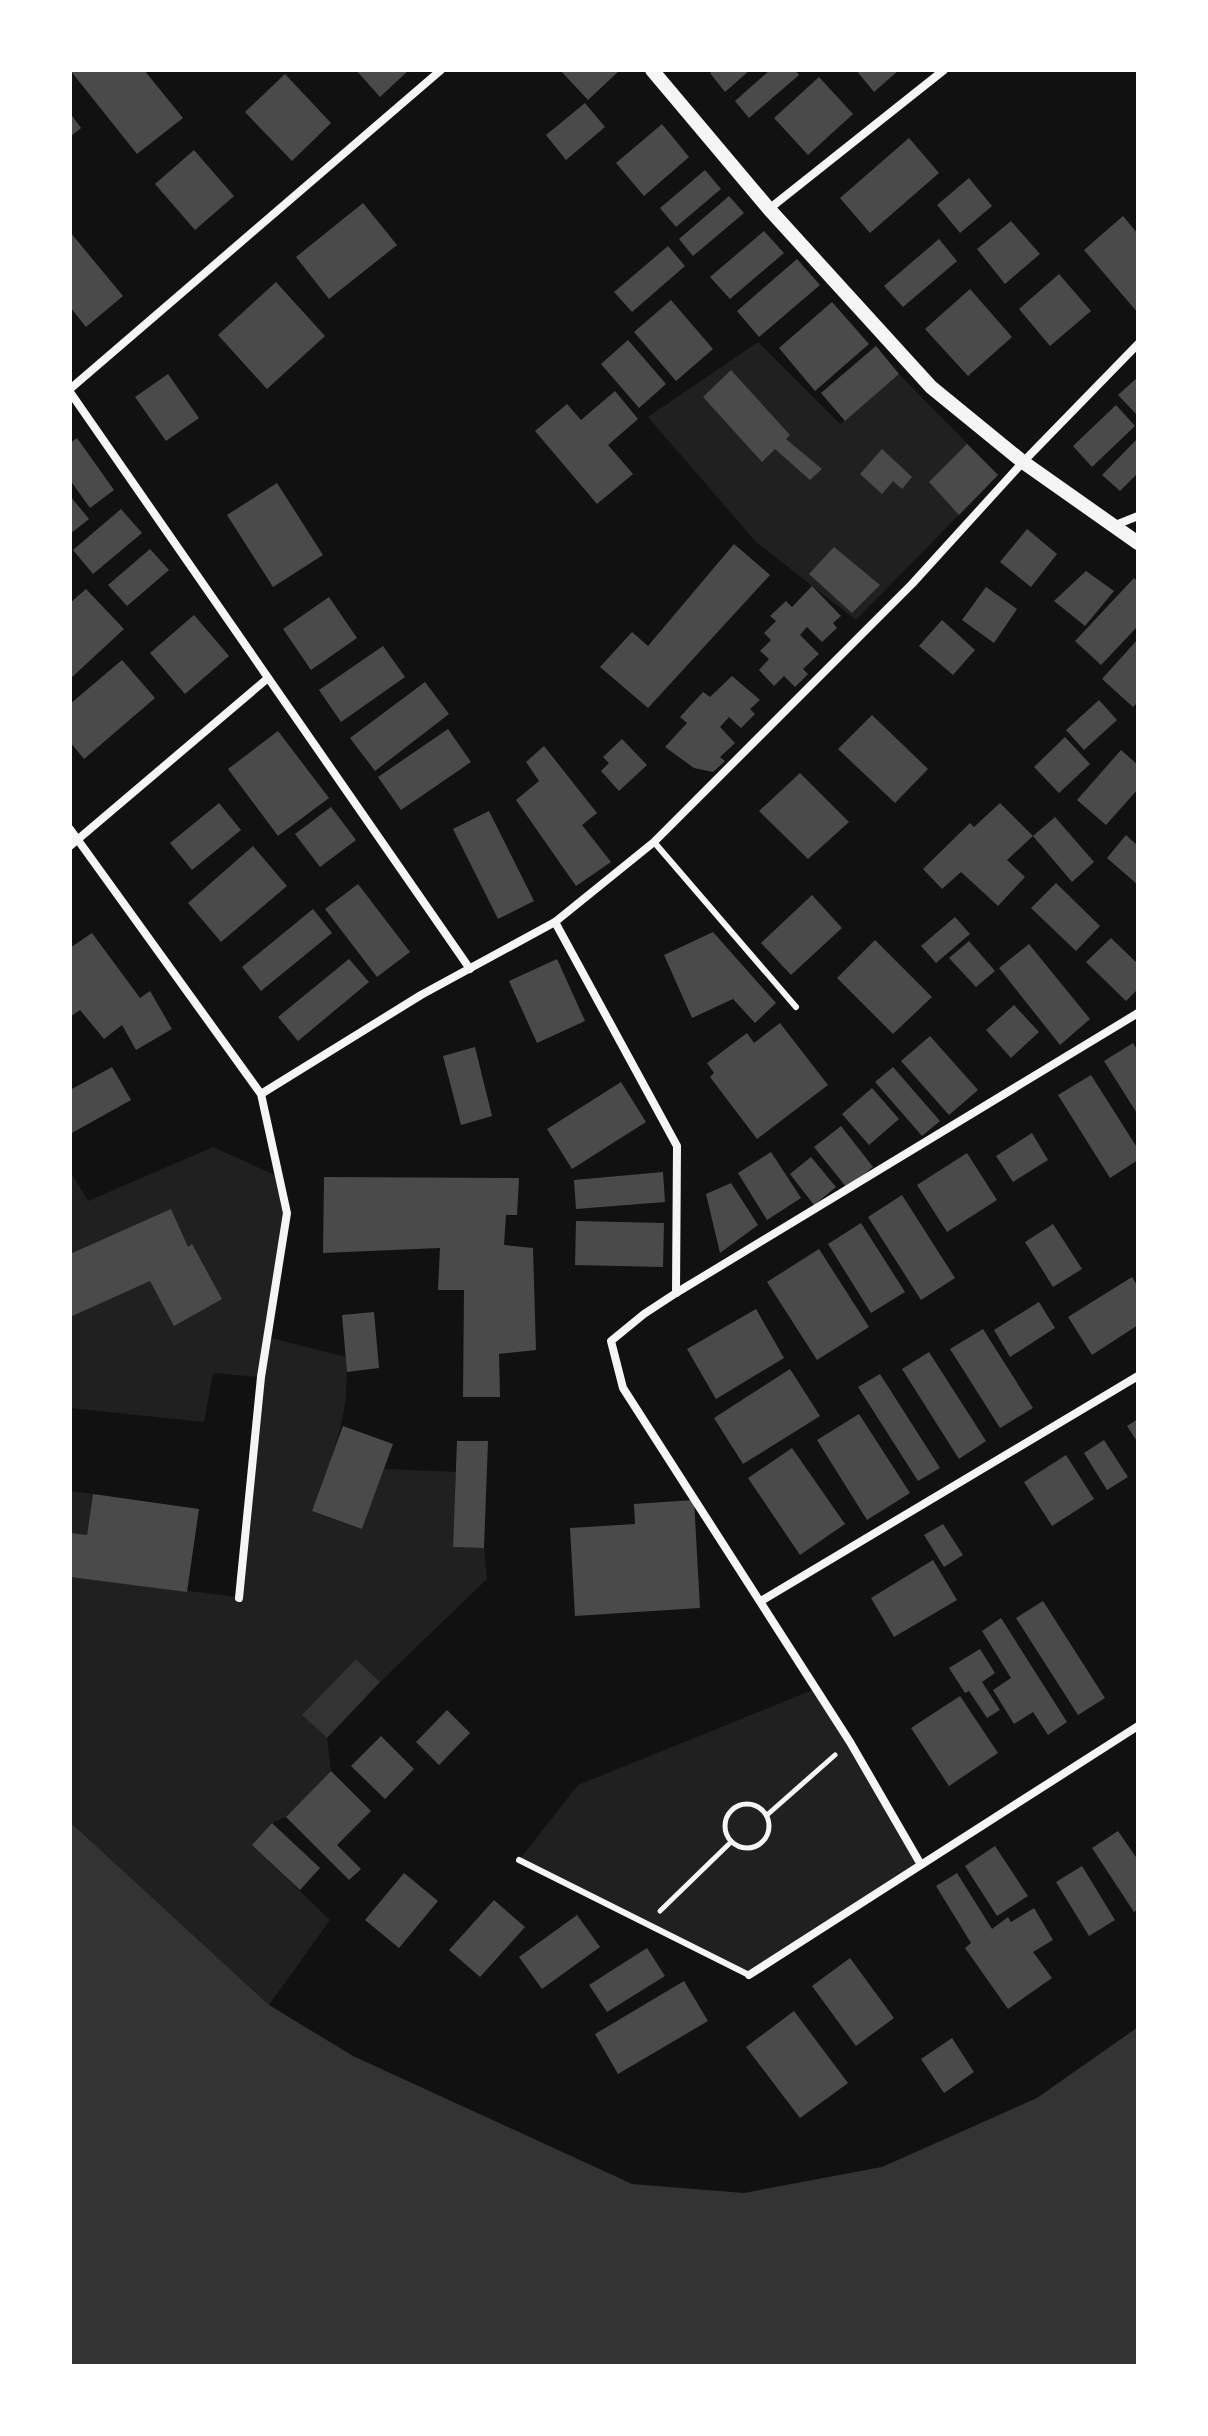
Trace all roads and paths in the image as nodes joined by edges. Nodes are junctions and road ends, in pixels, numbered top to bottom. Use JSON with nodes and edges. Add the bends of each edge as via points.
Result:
{"nodes":[{"id":1,"x":441,"y":70,"type":"edge"},
{"id":2,"x":944,"y":70,"type":"edge"},
{"id":3,"x":657,"y":72,"type":"edge"},
{"id":4,"x":769,"y":209,"type":"junction"},
{"id":5,"x":1138,"y":344,"type":"edge"},
{"id":6,"x":70,"y":390,"type":"edge"},
{"id":7,"x":1023,"y":462,"type":"junction"},
{"id":8,"x":1138,"y":516,"type":"edge"},
{"id":9,"x":1111,"y":527,"type":"junction"},
{"id":10,"x":1138,"y":543,"type":"edge"},
{"id":11,"x":268,"y":678,"type":"junction"},
{"id":12,"x":70,"y":829,"type":"edge"},
{"id":13,"x":78,"y":839,"type":"junction"},
{"id":14,"x":654,"y":842,"type":"junction"},
{"id":15,"x":70,"y":846,"type":"edge"},
{"id":16,"x":555,"y":922,"type":"junction"},
{"id":17,"x":470,"y":969,"type":"junction"},
{"id":18,"x":796,"y":1007,"type":"dead end"},
{"id":19,"x":1138,"y":1013,"type":"edge"},
{"id":20,"x":261,"y":1094,"type":"junction"},
{"id":21,"x":676,"y":1293,"type":"junction"},
{"id":22,"x":1138,"y":1376,"type":"edge"},
{"id":23,"x":239,"y":1598,"type":"dead end"},
{"id":24,"x":761,"y":1601,"type":"junction"},
{"id":25,"x":1138,"y":1726,"type":"edge"},
{"id":26,"x":850,"y":1742,"type":"junction"},
{"id":27,"x":767,"y":1815,"type":"junction"},
{"id":28,"x":731,"y":1842,"type":"junction"},
{"id":29,"x":519,"y":1860,"type":"dead end"},
{"id":30,"x":920,"y":1863,"type":"junction"},
{"id":31,"x":647,"y":1924,"type":"junction"},
{"id":32,"x":749,"y":1975,"type":"joint"}],
"edges":[{"from":1,"to":6,"type":"street"},
{"from":2,"to":4,"type":"street"},
{"from":3,"to":4,"type":"street"},
{"from":4,"to":7,"type":"street","via":[[931,387]]},
{"from":5,"to":7,"type":"street"},
{"from":6,"to":11,"type":"street"},
{"from":7,"to":9,"type":"street"},
{"from":7,"to":14,"type":"street","via":[[912,584]]},
{"from":8,"to":9,"type":"street"},
{"from":9,"to":10,"type":"street"},
{"from":11,"to":13,"type":"street"},
{"from":11,"to":17,"type":"street"},
{"from":12,"to":13,"type":"street"},
{"from":13,"to":15,"type":"street"},
{"from":13,"to":20,"type":"street"},
{"from":14,"to":16,"type":"street"},
{"from":14,"to":18,"type":"lane"},
{"from":16,"to":17,"type":"street"},
{"from":16,"to":21,"type":"street","via":[[677,1146]]},
{"from":17,"to":20,"type":"street"},
{"from":19,"to":21,"type":"street"},
{"from":20,"to":23,"type":"street","via":[[287,1213],[261,1377]]},
{"from":21,"to":24,"type":"street","via":[[611,1341],[623,1388]]},
{"from":22,"to":24,"type":"street"},
{"from":24,"to":26,"type":"street"},
{"from":25,"to":30,"type":"street"},
{"from":26,"to":27,"type":"path"},
{"from":26,"to":30,"type":"street"},
{"from":27,"to":28,"type":"path","via":[[767,1836],[757,1846]]},
{"from":27,"to":28,"type":"path","via":[[748,1803],[734,1808],[724,1828]]},
{"from":28,"to":31,"type":"path"},
{"from":29,"to":31,"type":"lane"},
{"from":30,"to":32,"type":"street"},
{"from":31,"to":32,"type":"lane"}]}
